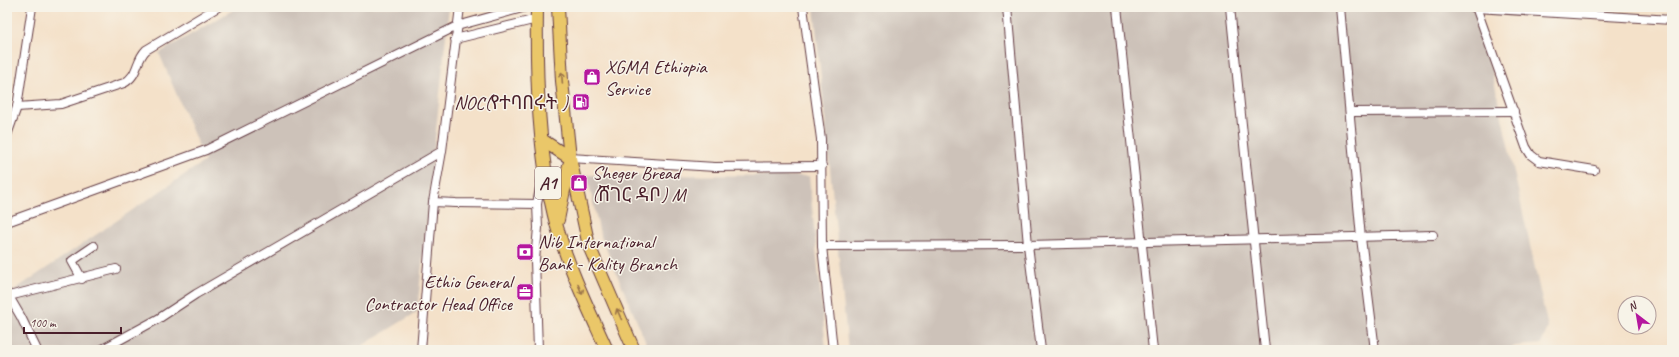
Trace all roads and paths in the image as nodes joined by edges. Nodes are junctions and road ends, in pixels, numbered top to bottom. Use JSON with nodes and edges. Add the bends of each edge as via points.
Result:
{"nodes":[{"id":1,"x":32,"y":7,"type":"edge"},
{"id":2,"x":218,"y":7,"type":"edge"},
{"id":3,"x":460,"y":7,"type":"edge"},
{"id":4,"x":526,"y":7,"type":"edge"},
{"id":5,"x":558,"y":7,"type":"edge"},
{"id":6,"x":803,"y":7,"type":"edge"},
{"id":7,"x":1007,"y":7,"type":"edge"},
{"id":8,"x":1117,"y":7,"type":"edge"},
{"id":9,"x":1230,"y":7,"type":"edge"},
{"id":10,"x":1340,"y":7,"type":"edge"},
{"id":11,"x":1475,"y":7,"type":"edge"},
{"id":12,"x":537,"y":13,"type":"edge"},
{"id":13,"x":1672,"y":20,"type":"edge"},
{"id":14,"x":457,"y":26,"type":"junction"},
{"id":15,"x":455,"y":39,"type":"junction"},
{"id":16,"x":17,"y":107,"type":"junction"},
{"id":17,"x":1514,"y":111,"type":"junction"},
{"id":18,"x":1350,"y":112,"type":"junction"},
{"id":19,"x":7,"y":135,"type":"edge"},
{"id":20,"x":542,"y":140,"type":"junction"},
{"id":21,"x":442,"y":151,"type":"junction"},
{"id":22,"x":570,"y":158,"type":"junction"},
{"id":23,"x":545,"y":163,"type":"junction"},
{"id":24,"x":822,"y":166,"type":"junction"},
{"id":25,"x":1594,"y":170,"type":"dead end"},
{"id":26,"x":433,"y":202,"type":"junction"},
{"id":27,"x":537,"y":204,"type":"junction"},
{"id":28,"x":7,"y":222,"type":"edge"},
{"id":29,"x":557,"y":226,"type":"junction"},
{"id":30,"x":1433,"y":235,"type":"dead end"},
{"id":31,"x":1361,"y":238,"type":"junction"},
{"id":32,"x":1253,"y":241,"type":"junction"},
{"id":33,"x":1142,"y":242,"type":"junction"},
{"id":34,"x":1028,"y":245,"type":"junction"},
{"id":35,"x":94,"y":246,"type":"dead end"},
{"id":36,"x":822,"y":246,"type":"junction"},
{"id":37,"x":116,"y":269,"type":"dead end"},
{"id":38,"x":82,"y":279,"type":"junction"},
{"id":39,"x":8,"y":295,"type":"edge"},
{"id":40,"x":38,"y":350,"type":"edge"},
{"id":41,"x":101,"y":350,"type":"edge"},
{"id":42,"x":421,"y":350,"type":"edge"},
{"id":43,"x":538,"y":350,"type":"edge"},
{"id":44,"x":607,"y":350,"type":"edge"},
{"id":45,"x":634,"y":350,"type":"edge"},
{"id":46,"x":833,"y":350,"type":"edge"},
{"id":47,"x":1041,"y":350,"type":"edge"},
{"id":48,"x":1153,"y":350,"type":"edge"},
{"id":49,"x":1265,"y":350,"type":"edge"},
{"id":50,"x":1375,"y":350,"type":"edge"}],
"edges":[{"from":1,"to":16,"type":"street"},
{"from":2,"to":16,"type":"street","via":[[146,50],[131,79],[124,83],[61,104]]},
{"from":3,"to":14,"type":"street"},
{"from":4,"to":14,"type":"street"},
{"from":22,"to":5,"type":"main road","number":"A1","one_way":true},
{"from":6,"to":24,"type":"street","via":[[821,139]]},
{"from":7,"to":34,"type":"street"},
{"from":8,"to":33,"type":"street"},
{"from":9,"to":32,"type":"street"},
{"from":10,"to":18,"type":"street"},
{"from":11,"to":13,"type":"street"},
{"from":11,"to":17,"type":"street"},
{"from":12,"to":15,"type":"street"},
{"from":12,"to":20,"type":"main road","number":"A1","via":[[537,79]]},
{"from":14,"to":15,"type":"street"},
{"from":14,"to":28,"type":"street","via":[[206,150]]},
{"from":15,"to":21,"type":"street"},
{"from":16,"to":19,"type":"street"},
{"from":17,"to":18,"type":"street"},
{"from":17,"to":25,"type":"street","via":[[1526,147],[1535,159]]},
{"from":18,"to":31,"type":"street"},
{"from":20,"to":22,"type":"main road","number":"A1"},
{"from":20,"to":23,"type":"main road","number":"A1"},
{"from":21,"to":26,"type":"street"},
{"from":21,"to":41,"type":"street"},
{"from":22,"to":24,"type":"street","via":[[715,167]]},
{"from":22,"to":29,"type":"main road","number":"A1"},
{"from":45,"to":22,"type":"main road","number":"A1","one_way":true,"via":[[588,246]]},
{"from":23,"to":27,"type":"street"},
{"from":23,"to":29,"type":"main road","number":"A1"},
{"from":24,"to":36,"type":"street"},
{"from":26,"to":27,"type":"street"},
{"from":26,"to":42,"type":"street"},
{"from":27,"to":43,"type":"street","via":[[535,260]]},
{"from":29,"to":44,"type":"main road","number":"A1","one_way":true,"via":[[568,260]]},
{"from":30,"to":31,"type":"street"},
{"from":31,"to":32,"type":"street"},
{"from":31,"to":50,"type":"street"},
{"from":32,"to":33,"type":"street"},
{"from":32,"to":49,"type":"street"},
{"from":33,"to":34,"type":"street"},
{"from":33,"to":48,"type":"street"},
{"from":34,"to":36,"type":"street"},
{"from":34,"to":47,"type":"street"},
{"from":35,"to":38,"type":"street","via":[[72,261]]},
{"from":36,"to":46,"type":"street"},
{"from":37,"to":38,"type":"street"},
{"from":38,"to":39,"type":"street"},
{"from":39,"to":40,"type":"street"}]}
